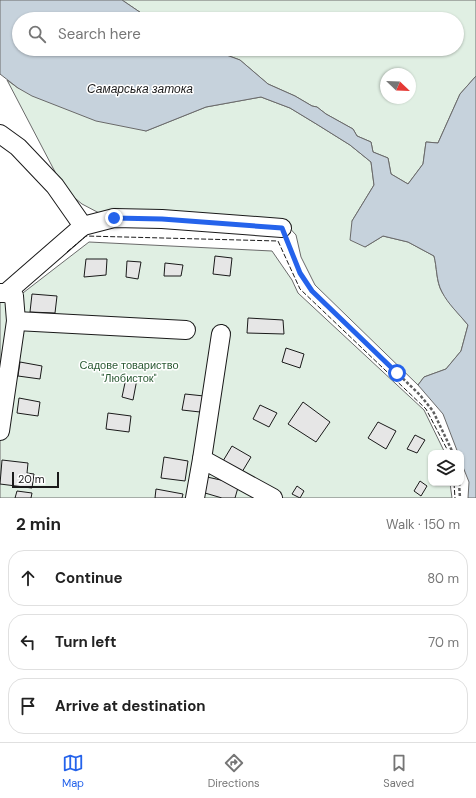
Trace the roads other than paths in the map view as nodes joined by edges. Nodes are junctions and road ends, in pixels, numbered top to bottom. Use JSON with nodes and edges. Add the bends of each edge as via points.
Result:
{"nodes":[{"id":1,"x":0,"y":134,"type":"edge"},
{"id":2,"x":83,"y":226,"type":"junction"},
{"id":3,"x":282,"y":228,"type":"road end"},
{"id":4,"x":3,"y":293,"type":"edge"},
{"id":5,"x":16,"y":321,"type":"junction"},
{"id":6,"x":186,"y":330,"type":"dead end"},
{"id":7,"x":221,"y":334,"type":"dead end"},
{"id":8,"x":0,"y":430,"type":"edge"},
{"id":9,"x":202,"y":459,"type":"junction"},
{"id":10,"x":195,"y":498,"type":"edge"},
{"id":11,"x":273,"y":498,"type":"edge"}],
"edges":[{"from":1,"to":2,"type":"street","via":[[18,147],[55,186]]},
{"from":2,"to":3,"type":"street","via":[[114,218]]},
{"from":2,"to":4,"type":"street"},
{"from":4,"to":5,"type":"street","via":[[14,296]]},
{"from":5,"to":6,"type":"street"},
{"from":5,"to":8,"type":"street"},
{"from":7,"to":9,"type":"street"},
{"from":9,"to":10,"type":"street"},
{"from":9,"to":11,"type":"street"}]}
